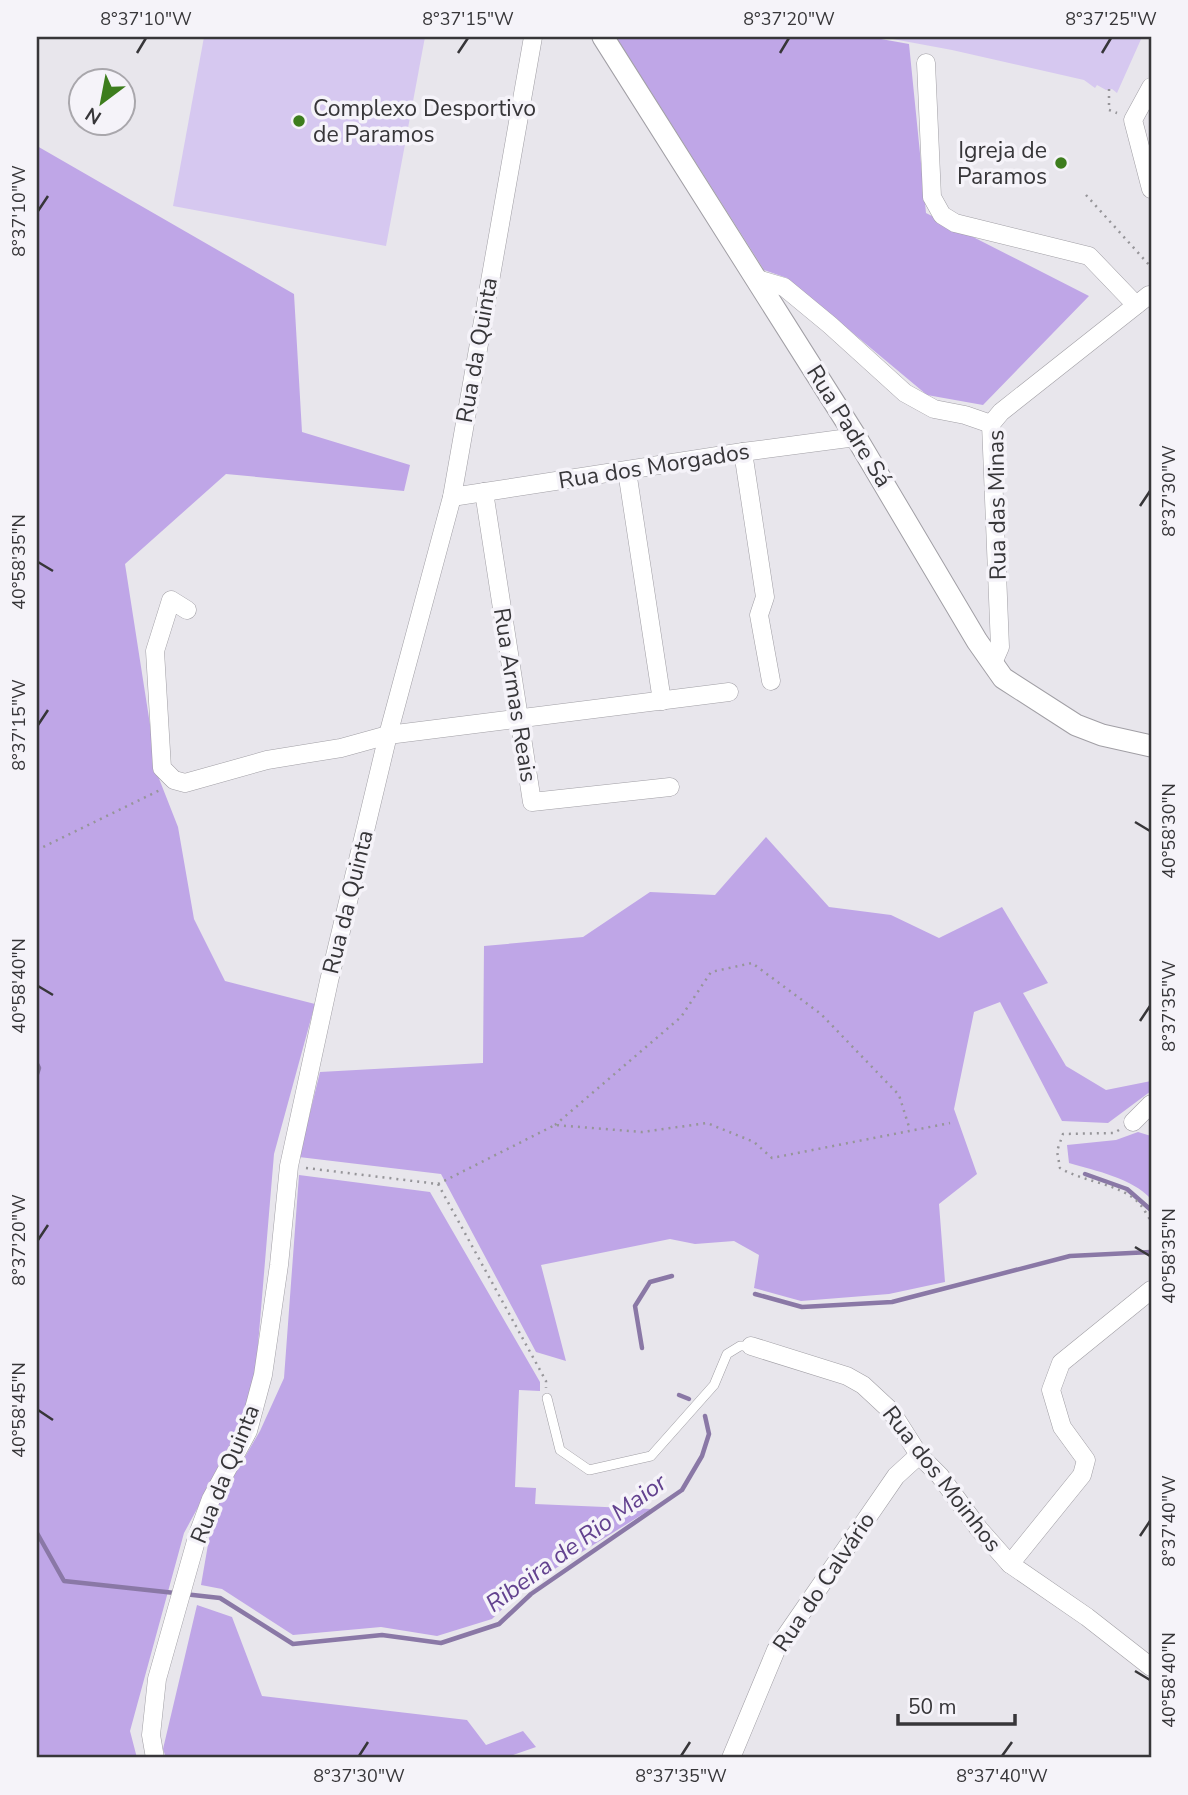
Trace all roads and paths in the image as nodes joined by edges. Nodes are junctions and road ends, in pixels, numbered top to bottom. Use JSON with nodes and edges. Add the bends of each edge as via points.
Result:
{"nodes":[{"id":1,"x":533,"y":37,"type":"edge"},
{"id":2,"x":603,"y":37,"type":"edge"},
{"id":3,"x":926,"y":63,"type":"dead end"},
{"id":4,"x":1151,"y":88,"type":"edge"},
{"id":5,"x":1108,"y":89,"type":"dead end"},
{"id":6,"x":1109,"y":110,"type":"dead end"},
{"id":7,"x":1151,"y":189,"type":"edge"},
{"id":8,"x":1086,"y":195,"type":"dead end"},
{"id":9,"x":1151,"y":267,"type":"edge"},
{"id":10,"x":757,"y":279,"type":"junction"},
{"id":11,"x":1144,"y":300,"type":"edge"},
{"id":12,"x":991,"y":425,"type":"junction"},
{"id":13,"x":856,"y":437,"type":"junction"},
{"id":14,"x":743,"y":452,"type":"junction"},
{"id":15,"x":627,"y":471,"type":"junction"},
{"id":16,"x":484,"y":492,"type":"junction"},
{"id":17,"x":452,"y":496,"type":"junction"},
{"id":18,"x":187,"y":610,"type":"dead end"},
{"id":19,"x":993,"y":663,"type":"junction"},
{"id":20,"x":771,"y":681,"type":"dead end"},
{"id":21,"x":729,"y":692,"type":"dead end"},
{"id":22,"x":662,"y":701,"type":"junction"},
{"id":23,"x":518,"y":719,"type":"junction"},
{"id":24,"x":388,"y":735,"type":"junction"},
{"id":25,"x":1151,"y":746,"type":"edge"},
{"id":26,"x":174,"y":780,"type":"junction"},
{"id":27,"x":670,"y":787,"type":"dead end"},
{"id":28,"x":37,"y":850,"type":"edge"},
{"id":29,"x":1151,"y":1104,"type":"edge"},
{"id":30,"x":950,"y":1122,"type":"dead end"},
{"id":31,"x":1133,"y":1122,"type":"joint"},
{"id":32,"x":555,"y":1125,"type":"junction"},
{"id":33,"x":910,"y":1130,"type":"junction"},
{"id":34,"x":289,"y":1166,"type":"junction"},
{"id":35,"x":438,"y":1184,"type":"junction"},
{"id":36,"x":1151,"y":1221,"type":"edge"},
{"id":37,"x":1151,"y":1290,"type":"edge"},
{"id":38,"x":751,"y":1346,"type":"joint"},
{"id":39,"x":547,"y":1398,"type":"joint"},
{"id":40,"x":919,"y":1455,"type":"junction"},
{"id":41,"x":1010,"y":1564,"type":"junction"},
{"id":42,"x":1151,"y":1667,"type":"edge"},
{"id":43,"x":155,"y":1758,"type":"edge"},
{"id":44,"x":731,"y":1758,"type":"edge"}],
"edges":[{"from":1,"to":17,"type":"street","name":"Rua da Quinta"},
{"from":2,"to":10,"type":"street","name":"Rua Padre Sá"},
{"from":3,"to":11,"type":"street","via":[[932,197],[942,215],[955,223],[1088,256]]},
{"from":4,"to":7,"type":"street","via":[[1133,120]]},
{"from":5,"to":6,"type":"path"},
{"from":8,"to":9,"type":"path"},
{"from":10,"to":12,"type":"street","via":[[784,287],[905,393],[934,409]]},
{"from":10,"to":13,"type":"street","name":"Rua Padre Sá"},
{"from":11,"to":12,"type":"street","name":"Rua das Minas","via":[[1001,412]]},
{"from":12,"to":19,"type":"street","name":"Rua das Minas","via":[[1000,647]]},
{"from":13,"to":14,"type":"street","name":"Rua dos Morgados"},
{"from":13,"to":19,"type":"street","name":"Rua Padre Sá"},
{"from":14,"to":15,"type":"street","name":"Rua dos Morgados"},
{"from":14,"to":20,"type":"street","via":[[765,597],[759,615]]},
{"from":15,"to":16,"type":"street","name":"Rua dos Morgados"},
{"from":15,"to":22,"type":"street"},
{"from":16,"to":17,"type":"street","name":"Rua dos Morgados"},
{"from":16,"to":23,"type":"street","name":"Rua Armas Reais"},
{"from":17,"to":24,"type":"street","name":"Rua da Quinta"},
{"from":18,"to":26,"type":"street","via":[[171,600],[155,651],[162,768]]},
{"from":19,"to":25,"type":"street","name":"Rua Padre Sá","via":[[1003,678],[1076,725]]},
{"from":21,"to":22,"type":"street"},
{"from":22,"to":23,"type":"street"},
{"from":23,"to":24,"type":"street"},
{"from":23,"to":27,"type":"street","name":"Rua Armas Reais","via":[[532,802]]},
{"from":24,"to":26,"type":"street","via":[[185,783]]},
{"from":24,"to":34,"type":"street","name":"Rua da Quinta"},
{"from":26,"to":28,"type":"path"},
{"from":29,"to":31,"type":"street"},
{"from":30,"to":33,"type":"path"},
{"from":31,"to":36,"type":"path","via":[[1114,1133],[1063,1134],[1057,1151],[1060,1168],[1124,1193],[1137,1201]]},
{"from":32,"to":33,"type":"path","via":[[642,1132],[707,1123],[754,1142],[772,1158]]},
{"from":32,"to":33,"type":"path","via":[[681,1017],[711,972],[752,963],[821,1014],[899,1095]]},
{"from":32,"to":35,"type":"path"},
{"from":34,"to":35,"type":"path"},
{"from":34,"to":43,"type":"street","name":"Rua da Quinta","via":[[263,1375],[248,1431],[211,1499],[198,1534],[156,1679],[151,1735]]},
{"from":35,"to":39,"type":"path","via":[[546,1381]]},
{"from":37,"to":41,"type":"street","via":[[1061,1363],[1051,1390],[1062,1427],[1086,1460],[1082,1475]]},
{"from":38,"to":39,"type":"lane","via":[[727,1354],[714,1385],[651,1456],[589,1470],[560,1450]]},
{"from":38,"to":40,"type":"street","name":"Rua dos Moinhos","via":[[863,1385],[891,1411]]},
{"from":40,"to":41,"type":"street","name":"Rua dos Moinhos"},
{"from":40,"to":44,"type":"street","name":"Rua do Calvário","via":[[896,1476],[776,1650]]},
{"from":41,"to":42,"type":"street","name":"Rua dos Moinhos"}]}
